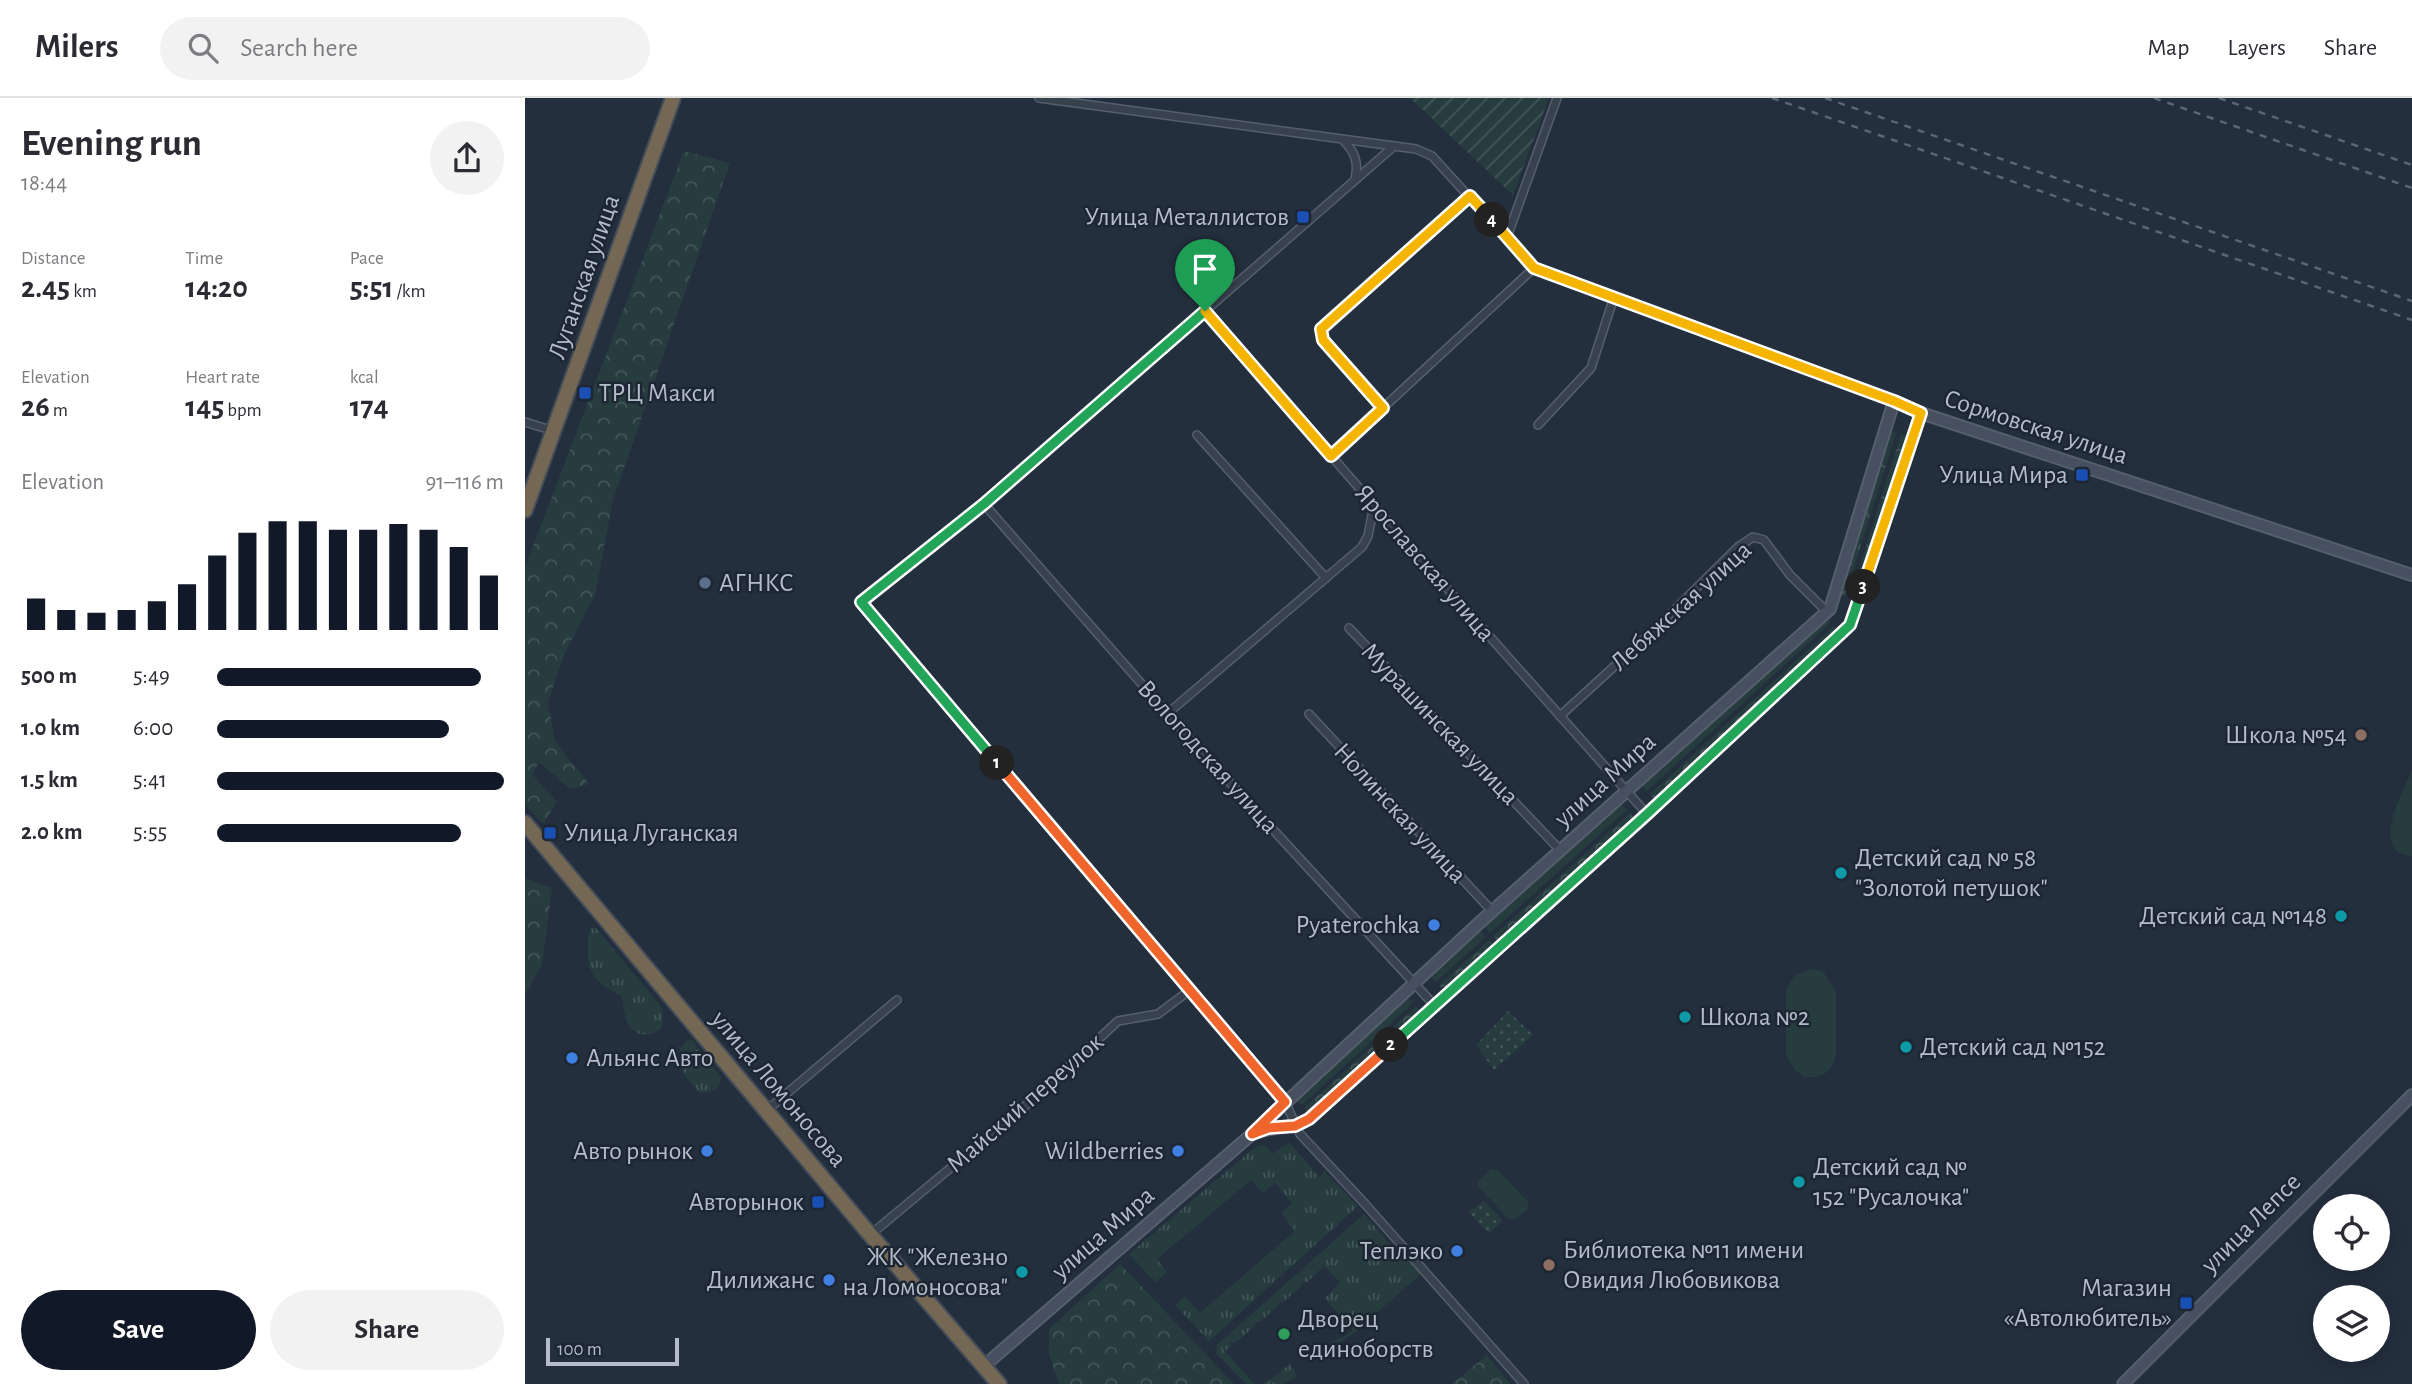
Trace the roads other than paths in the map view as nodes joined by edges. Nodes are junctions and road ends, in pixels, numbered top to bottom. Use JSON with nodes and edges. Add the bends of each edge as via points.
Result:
{"nodes":[{"id":1,"x":673,"y":98,"type":"edge"},
{"id":2,"x":1039,"y":98,"type":"edge"},
{"id":3,"x":1557,"y":98,"type":"edge"},
{"id":4,"x":1343,"y":140,"type":"junction"},
{"id":5,"x":1393,"y":147,"type":"junction"},
{"id":6,"x":1356,"y":180,"type":"junction"},
{"id":7,"x":1470,"y":196,"type":"junction"},
{"id":8,"x":1507,"y":237,"type":"junction"},
{"id":9,"x":1534,"y":268,"type":"junction"},
{"id":10,"x":1614,"y":297,"type":"junction"},
{"id":11,"x":1205,"y":311,"type":"junction"},
{"id":12,"x":1894,"y":401,"type":"junction"},
{"id":13,"x":1383,"y":408,"type":"junction"},
{"id":14,"x":1921,"y":413,"type":"junction"},
{"id":15,"x":525,"y":422,"type":"edge"},
{"id":16,"x":1538,"y":425,"type":"dead end"},
{"id":17,"x":555,"y":431,"type":"junction"},
{"id":18,"x":1197,"y":435,"type":"dead end"},
{"id":19,"x":1331,"y":456,"type":"junction"},
{"id":20,"x":984,"y":504,"type":"junction"},
{"id":21,"x":1374,"y":505,"type":"junction"},
{"id":22,"x":525,"y":510,"type":"edge"},
{"id":23,"x":2412,"y":575,"type":"edge"},
{"id":24,"x":1326,"y":578,"type":"junction"},
{"id":25,"x":1827,"y":612,"type":"junction"},
{"id":26,"x":1349,"y":628,"type":"dead end"},
{"id":27,"x":1167,"y":714,"type":"junction"},
{"id":28,"x":1309,"y":714,"type":"dead end"},
{"id":29,"x":1560,"y":716,"type":"junction"},
{"id":30,"x":1627,"y":791,"type":"junction"},
{"id":31,"x":1647,"y":814,"type":"junction"},
{"id":32,"x":525,"y":823,"type":"edge"},
{"id":33,"x":1560,"y":850,"type":"junction"},
{"id":34,"x":1492,"y":911,"type":"junction"},
{"id":35,"x":1413,"y":984,"type":"junction"},
{"id":36,"x":1190,"y":990,"type":"junction"},
{"id":37,"x":897,"y":1000,"type":"dead end"},
{"id":38,"x":1435,"y":1006,"type":"junction"},
{"id":39,"x":2412,"y":1095,"type":"edge"},
{"id":40,"x":1285,"y":1102,"type":"junction"},
{"id":41,"x":766,"y":1111,"type":"junction"},
{"id":42,"x":1295,"y":1126,"type":"junction"},
{"id":43,"x":1252,"y":1134,"type":"junction"},
{"id":44,"x":870,"y":1235,"type":"junction"},
{"id":45,"x":984,"y":1366,"type":"junction"},
{"id":46,"x":999,"y":1384,"type":"edge"},
{"id":47,"x":1524,"y":1384,"type":"edge"},
{"id":48,"x":2123,"y":1384,"type":"edge"}],
"edges":[{"from":1,"to":17,"type":"highway","name":"Луганская улица"},
{"from":2,"to":4,"type":"street","name":"Сормовская улица"},
{"from":3,"to":8,"type":"street"},
{"from":4,"to":5,"type":"street","name":"Сормовская улица"},
{"from":4,"to":6,"type":"street","via":[[1356,156]]},
{"from":5,"to":6,"type":"street"},
{"from":5,"to":7,"type":"street","name":"Сормовская улица","via":[[1432,156]]},
{"from":6,"to":11,"type":"street"},
{"from":7,"to":8,"type":"street","name":"Сормовская улица"},
{"from":7,"to":13,"type":"street","via":[[1321,329],[1323,340]]},
{"from":8,"to":9,"type":"street","name":"Сормовская улица"},
{"from":9,"to":10,"type":"street","name":"Сормовская улица"},
{"from":9,"to":13,"type":"street"},
{"from":10,"to":12,"type":"street","name":"Сормовская улица"},
{"from":10,"to":16,"type":"street","via":[[1591,368]]},
{"from":11,"to":19,"type":"street","name":"Ярославская улица"},
{"from":11,"to":20,"type":"street"},
{"from":12,"to":14,"type":"street","name":"Сормовская улица"},
{"from":12,"to":25,"type":"street","name":"улица Мира"},
{"from":13,"to":19,"type":"street"},
{"from":14,"to":23,"type":"street","name":"Сормовская улица"},
{"from":14,"to":31,"type":"street","name":"улица Мира","via":[[1850,625]]},
{"from":15,"to":17,"type":"street"},
{"from":17,"to":22,"type":"highway","name":"Луганская улица"},
{"from":18,"to":24,"type":"street"},
{"from":19,"to":21,"type":"street","name":"Ярославская улица"},
{"from":20,"to":27,"type":"street","name":"Вологодская улица"},
{"from":20,"to":36,"type":"street","via":[[861,602]]},
{"from":21,"to":24,"type":"street","via":[[1362,547]]},
{"from":21,"to":29,"type":"street","name":"Ярославская улица"},
{"from":24,"to":27,"type":"street"},
{"from":25,"to":29,"type":"street","name":"Лебяжская улица","via":[[1764,540],[1753,537]]},
{"from":25,"to":30,"type":"street","name":"улица Мира"},
{"from":26,"to":33,"type":"street","name":"Мурашинская улица"},
{"from":27,"to":35,"type":"street","name":"Вологодская улица"},
{"from":28,"to":34,"type":"street","name":"Нолинская улица"},
{"from":29,"to":30,"type":"street","name":"Ярославская улица"},
{"from":30,"to":31,"type":"street","name":"Ярославская улица"},
{"from":30,"to":33,"type":"street","name":"улица Мира"},
{"from":31,"to":38,"type":"street","name":"улица Мира"},
{"from":32,"to":41,"type":"highway","name":"улица Ломоносова"},
{"from":33,"to":34,"type":"street","name":"улица Мира"},
{"from":34,"to":35,"type":"street","name":"улица Мира"},
{"from":35,"to":38,"type":"street","name":"Вологодская улица"},
{"from":35,"to":40,"type":"street","name":"улица Мира"},
{"from":36,"to":40,"type":"street"},
{"from":36,"to":44,"type":"street","name":"Майский переулок","via":[[1158,1014],[1118,1021],[1037,1096]]},
{"from":37,"to":41,"type":"street"},
{"from":38,"to":42,"type":"street","name":"улица Мира","via":[[1309,1119]]},
{"from":39,"to":48,"type":"street","name":"улица Лепсе"},
{"from":40,"to":42,"type":"street"},
{"from":40,"to":43,"type":"street","name":"улица Мира"},
{"from":41,"to":44,"type":"highway","name":"улица Ломоносова"},
{"from":42,"to":43,"type":"street","name":"улица Мира"},
{"from":42,"to":47,"type":"street"},
{"from":43,"to":45,"type":"street","name":"улица Мира"},
{"from":44,"to":45,"type":"highway","name":"улица Ломоносова"},
{"from":45,"to":46,"type":"highway","name":"улица Ломоносова"}]}
